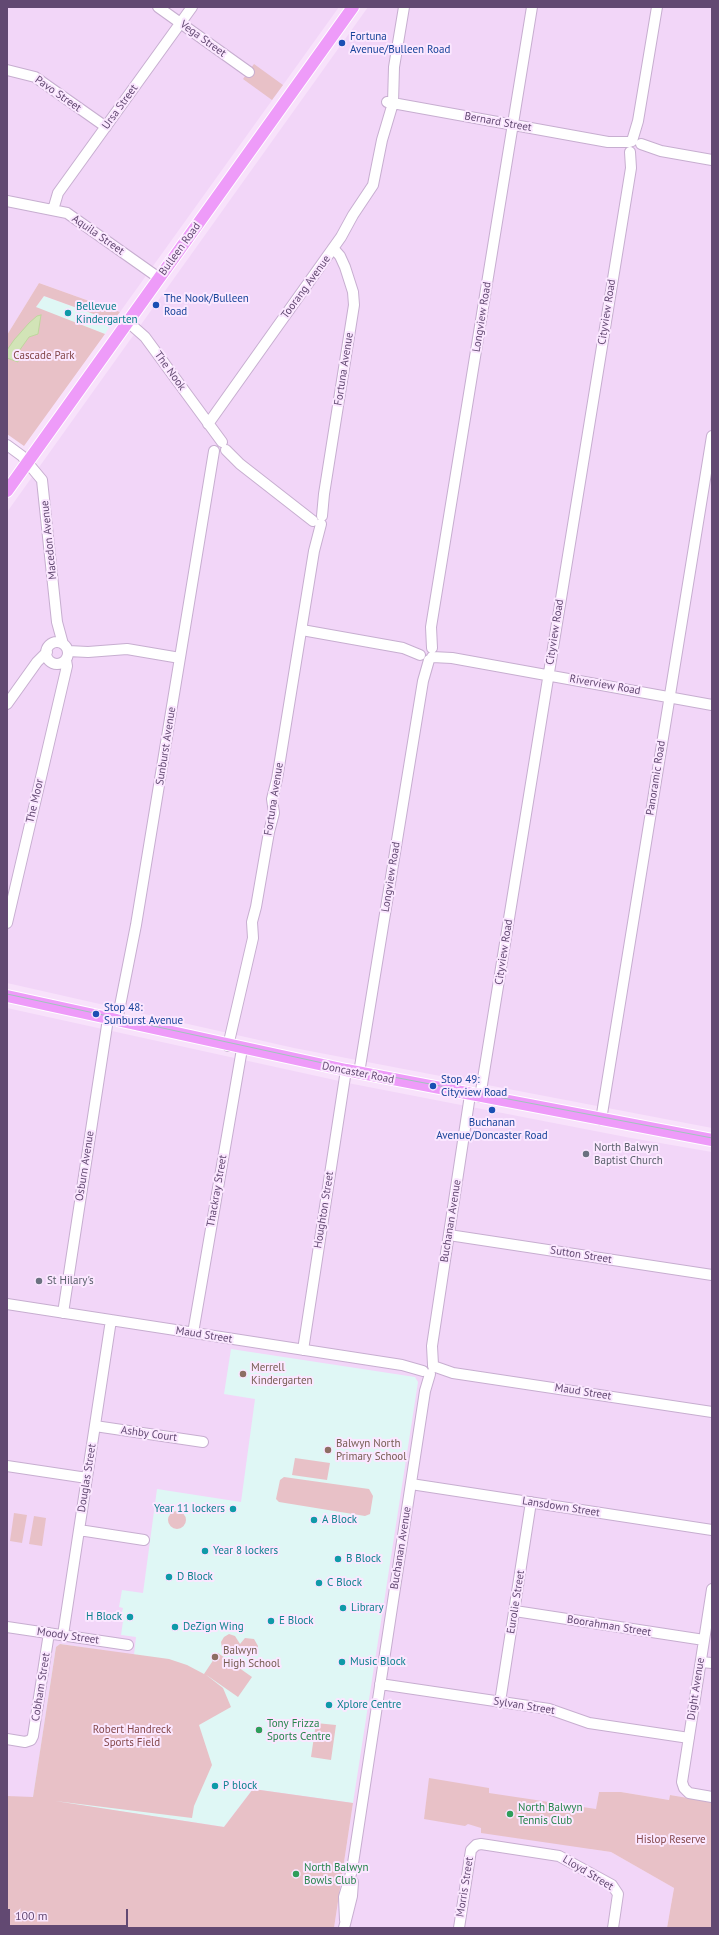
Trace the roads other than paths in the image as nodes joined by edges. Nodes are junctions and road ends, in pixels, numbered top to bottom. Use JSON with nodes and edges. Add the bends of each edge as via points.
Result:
{"nodes":[{"id":1,"x":158,"y":7,"type":"edge"},
{"id":2,"x":192,"y":7,"type":"edge"},
{"id":3,"x":353,"y":7,"type":"edge"},
{"id":4,"x":404,"y":7,"type":"edge"},
{"id":5,"x":532,"y":7,"type":"edge"},
{"id":6,"x":657,"y":7,"type":"edge"},
{"id":7,"x":180,"y":23,"type":"junction"},
{"id":8,"x":7,"y":70,"type":"edge"},
{"id":9,"x":249,"y":72,"type":"dead end"},
{"id":10,"x":390,"y":102,"type":"junction"},
{"id":11,"x":513,"y":124,"type":"junction"},
{"id":12,"x":106,"y":128,"type":"junction"},
{"id":13,"x":634,"y":147,"type":"junction"},
{"id":14,"x":712,"y":160,"type":"edge"},
{"id":15,"x":7,"y":201,"type":"edge"},
{"id":16,"x":53,"y":210,"type":"junction"},
{"id":17,"x":333,"y":248,"type":"junction"},
{"id":18,"x":159,"y":278,"type":"junction"},
{"id":19,"x":128,"y":322,"type":"junction"},
{"id":20,"x":208,"y":424,"type":"junction"},
{"id":21,"x":712,"y":436,"type":"edge"},
{"id":22,"x":7,"y":445,"type":"edge"},
{"id":23,"x":220,"y":449,"type":"junction"},
{"id":24,"x":27,"y":462,"type":"junction"},
{"id":25,"x":7,"y":491,"type":"edge"},
{"id":26,"x":317,"y":519,"type":"junction"},
{"id":27,"x":58,"y":622,"type":"junction"},
{"id":28,"x":302,"y":630,"type":"junction"},
{"id":29,"x":49,"y":652,"type":"junction"},
{"id":30,"x":427,"y":653,"type":"junction"},
{"id":31,"x":64,"y":656,"type":"junction"},
{"id":32,"x":180,"y":658,"type":"junction"},
{"id":33,"x":548,"y":675,"type":"junction"},
{"id":34,"x":670,"y":697,"type":"junction"},
{"id":35,"x":7,"y":704,"type":"edge"},
{"id":36,"x":712,"y":704,"type":"edge"},
{"id":37,"x":7,"y":922,"type":"edge"},
{"id":38,"x":7,"y":996,"type":"edge"},
{"id":39,"x":112,"y":1020,"type":"junction"},
{"id":40,"x":228,"y":1046,"type":"junction"},
{"id":41,"x":242,"y":1049,"type":"junction"},
{"id":42,"x":346,"y":1070,"type":"junction"},
{"id":43,"x":359,"y":1073,"type":"junction"},
{"id":44,"x":475,"y":1096,"type":"junction"},
{"id":45,"x":601,"y":1120,"type":"junction"},
{"id":46,"x":712,"y":1140,"type":"edge"},
{"id":47,"x":449,"y":1235,"type":"junction"},
{"id":48,"x":712,"y":1275,"type":"edge"},
{"id":49,"x":7,"y":1304,"type":"edge"},
{"id":50,"x":63,"y":1313,"type":"junction"},
{"id":51,"x":111,"y":1320,"type":"junction"},
{"id":52,"x":193,"y":1333,"type":"junction"},
{"id":53,"x":303,"y":1350,"type":"junction"},
{"id":54,"x":428,"y":1369,"type":"junction"},
{"id":55,"x":712,"y":1412,"type":"edge"},
{"id":56,"x":95,"y":1426,"type":"junction"},
{"id":57,"x":202,"y":1442,"type":"dead end"},
{"id":58,"x":7,"y":1466,"type":"edge"},
{"id":59,"x":87,"y":1478,"type":"junction"},
{"id":60,"x":411,"y":1484,"type":"junction"},
{"id":61,"x":531,"y":1502,"type":"junction"},
{"id":62,"x":79,"y":1530,"type":"junction"},
{"id":63,"x":712,"y":1530,"type":"edge"},
{"id":64,"x":144,"y":1540,"type":"dead end"},
{"id":65,"x":712,"y":1589,"type":"edge"},
{"id":66,"x":515,"y":1611,"type":"junction"},
{"id":67,"x":7,"y":1627,"type":"edge"},
{"id":68,"x":49,"y":1633,"type":"junction"},
{"id":69,"x":63,"y":1635,"type":"junction"},
{"id":70,"x":704,"y":1640,"type":"junction"},
{"id":71,"x":128,"y":1645,"type":"dead end"},
{"id":72,"x":701,"y":1662,"type":"junction"},
{"id":73,"x":712,"y":1663,"type":"edge"},
{"id":74,"x":380,"y":1684,"type":"junction"},
{"id":75,"x":500,"y":1702,"type":"junction"},
{"id":76,"x":689,"y":1738,"type":"junction"},
{"id":77,"x":7,"y":1739,"type":"edge"},
{"id":78,"x":712,"y":1797,"type":"edge"},
{"id":79,"x":474,"y":1847,"type":"joint"},
{"id":80,"x":344,"y":1924,"type":"edge"},
{"id":81,"x":459,"y":1928,"type":"edge"},
{"id":82,"x":613,"y":1928,"type":"edge"}],
"edges":[{"from":1,"to":7,"type":"street","name":"Vega Street"},
{"from":2,"to":7,"type":"street","name":"Ursa Street"},
{"from":3,"to":18,"type":"main road","name":"Bulleen Road"},
{"from":4,"to":10,"type":"street","name":"Toorang Avenue","via":[[394,67],[388,84]]},
{"from":5,"to":11,"type":"street","name":"Longview Road"},
{"from":6,"to":13,"type":"street","name":"Cityview Road"},
{"from":7,"to":9,"type":"street","name":"Vega Street"},
{"from":7,"to":12,"type":"street","name":"Ursa Street"},
{"from":8,"to":12,"type":"street","name":"Pavo Street","via":[[35,77]]},
{"from":10,"to":11,"type":"street","name":"Bernard Street"},
{"from":10,"to":17,"type":"street","name":"Toorang Avenue","via":[[383,121],[373,185]]},
{"from":11,"to":13,"type":"street","name":"Bernard Street"},
{"from":11,"to":30,"type":"street","name":"Longview Road"},
{"from":12,"to":16,"type":"street","name":"Ursa Street","via":[[58,193]]},
{"from":13,"to":14,"type":"street","name":"Bernard Street"},
{"from":13,"to":33,"type":"street","name":"Cityview Road"},
{"from":15,"to":16,"type":"street","name":"Aquila Street"},
{"from":16,"to":18,"type":"street","name":"Aquila Street","via":[[72,216]]},
{"from":17,"to":20,"type":"street","name":"Toorang Avenue"},
{"from":17,"to":26,"type":"street","name":"Fortuna Avenue","via":[[345,267],[354,292],[354,305],[324,494]]},
{"from":18,"to":19,"type":"main road","name":"Bulleen Road"},
{"from":19,"to":20,"type":"street","name":"The Nook","via":[[145,337]]},
{"from":19,"to":24,"type":"main road","name":"Bulleen Road"},
{"from":20,"to":23,"type":"street","name":"The Nook"},
{"from":21,"to":34,"type":"street","name":"Panoramic Road"},
{"from":22,"to":24,"type":"street","name":"Macedon Avenue"},
{"from":23,"to":26,"type":"street","name":"The Nook"},
{"from":23,"to":32,"type":"street","name":"Sunburst Avenue","via":[[211,470]]},
{"from":24,"to":25,"type":"main road","name":"Bulleen Road"},
{"from":24,"to":27,"type":"street","name":"Macedon Avenue","via":[[41,477],[43,484]]},
{"from":26,"to":28,"type":"street","name":"Fortuna Avenue"},
{"from":27,"to":29,"type":"street","name":"Macedon Avenue"},
{"from":27,"to":31,"type":"street","name":"Macedon Avenue"},
{"from":28,"to":30,"type":"street","name":"Riverview Road"},
{"from":28,"to":40,"type":"street","name":"Fortuna Avenue","via":[[272,799],[274,813],[268,832],[252,922],[253,938]]},
{"from":29,"to":31,"type":"street","via":[[54,663]]},
{"from":29,"to":31,"type":"street","via":[[57,643]]},
{"from":29,"to":35,"type":"street","name":"Macedon Avenue","via":[[29,673]]},
{"from":30,"to":33,"type":"street","name":"Riverview Road"},
{"from":30,"to":43,"type":"street","name":"Longview Road"},
{"from":31,"to":32,"type":"street","via":[[127,649]]},
{"from":31,"to":37,"type":"street","name":"The Moor","via":[[67,666]]},
{"from":32,"to":39,"type":"street","name":"Sunburst Avenue","via":[[136,926]]},
{"from":33,"to":34,"type":"street","name":"Riverview Road"},
{"from":33,"to":44,"type":"street","name":"Cityview Road"},
{"from":34,"to":36,"type":"street","name":"Riverview Road"},
{"from":34,"to":45,"type":"street","name":"Panoramic Road"},
{"from":38,"to":39,"type":"main road","name":"Doncaster Road"},
{"from":39,"to":40,"type":"main road","name":"Doncaster Road"},
{"from":39,"to":50,"type":"street","name":"Osburn Avenue"},
{"from":40,"to":41,"type":"main road","name":"Doncaster Road"},
{"from":41,"to":42,"type":"main road","name":"Doncaster Road"},
{"from":41,"to":52,"type":"street","name":"Thackray Street"},
{"from":42,"to":43,"type":"main road","name":"Doncaster Road"},
{"from":42,"to":53,"type":"street","name":"Houghton Street"},
{"from":43,"to":44,"type":"main road","name":"Doncaster Road"},
{"from":44,"to":45,"type":"main road","name":"Doncaster Road"},
{"from":44,"to":47,"type":"street","name":"Buchanan Avenue"},
{"from":45,"to":46,"type":"main road","name":"Doncaster Road"},
{"from":47,"to":48,"type":"street","name":"Sutton Street"},
{"from":47,"to":54,"type":"street","name":"Buchanan Avenue"},
{"from":49,"to":50,"type":"street","name":"Maud Street"},
{"from":50,"to":51,"type":"street","name":"Maud Street"},
{"from":51,"to":52,"type":"street","name":"Maud Street"},
{"from":51,"to":56,"type":"street","name":"Douglas Street"},
{"from":52,"to":53,"type":"street","name":"Maud Street"},
{"from":53,"to":54,"type":"street","name":"Maud Street"},
{"from":54,"to":55,"type":"street","name":"Maud Street"},
{"from":54,"to":60,"type":"street","name":"Buchanan Avenue"},
{"from":56,"to":57,"type":"street","name":"Ashby Court"},
{"from":56,"to":59,"type":"street","name":"Douglas Street"},
{"from":58,"to":59,"type":"street"},
{"from":59,"to":62,"type":"street","name":"Douglas Street"},
{"from":60,"to":61,"type":"street","name":"Lansdown Street"},
{"from":60,"to":74,"type":"street","name":"Buchanan Avenue"},
{"from":61,"to":63,"type":"street","name":"Lansdown Street"},
{"from":61,"to":66,"type":"street","name":"Eurolie Street"},
{"from":62,"to":64,"type":"street"},
{"from":62,"to":69,"type":"street","name":"Douglas Street"},
{"from":65,"to":70,"type":"street","name":"Dight Avenue"},
{"from":66,"to":70,"type":"street","name":"Boorahman Street"},
{"from":66,"to":75,"type":"street","name":"Eurolie Street"},
{"from":67,"to":68,"type":"street","name":"Moody Street"},
{"from":68,"to":69,"type":"street","name":"Moody Street"},
{"from":68,"to":77,"type":"street","name":"Cobham Street","via":[[34,1733],[31,1740],[25,1742]]},
{"from":69,"to":71,"type":"street","name":"Moody Street"},
{"from":70,"to":72,"type":"street","name":"Dight Avenue"},
{"from":72,"to":73,"type":"street"},
{"from":72,"to":76,"type":"street","name":"Dight Avenue"},
{"from":74,"to":75,"type":"street","name":"Sylvan Street"},
{"from":74,"to":80,"type":"street","name":"Buchanan Avenue","via":[[352,1870],[352,1896]]},
{"from":75,"to":76,"type":"street","name":"Sylvan Street","via":[[554,1710],[589,1723]]},
{"from":76,"to":78,"type":"street","name":"Dight Avenue","via":[[682,1779],[684,1788],[692,1794]]},
{"from":79,"to":81,"type":"street","name":"Morris Street","via":[[470,1855]]},
{"from":79,"to":82,"type":"street","name":"Lloyd Street","via":[[484,1844],[559,1856],[612,1885],[618,1894]]}]}
